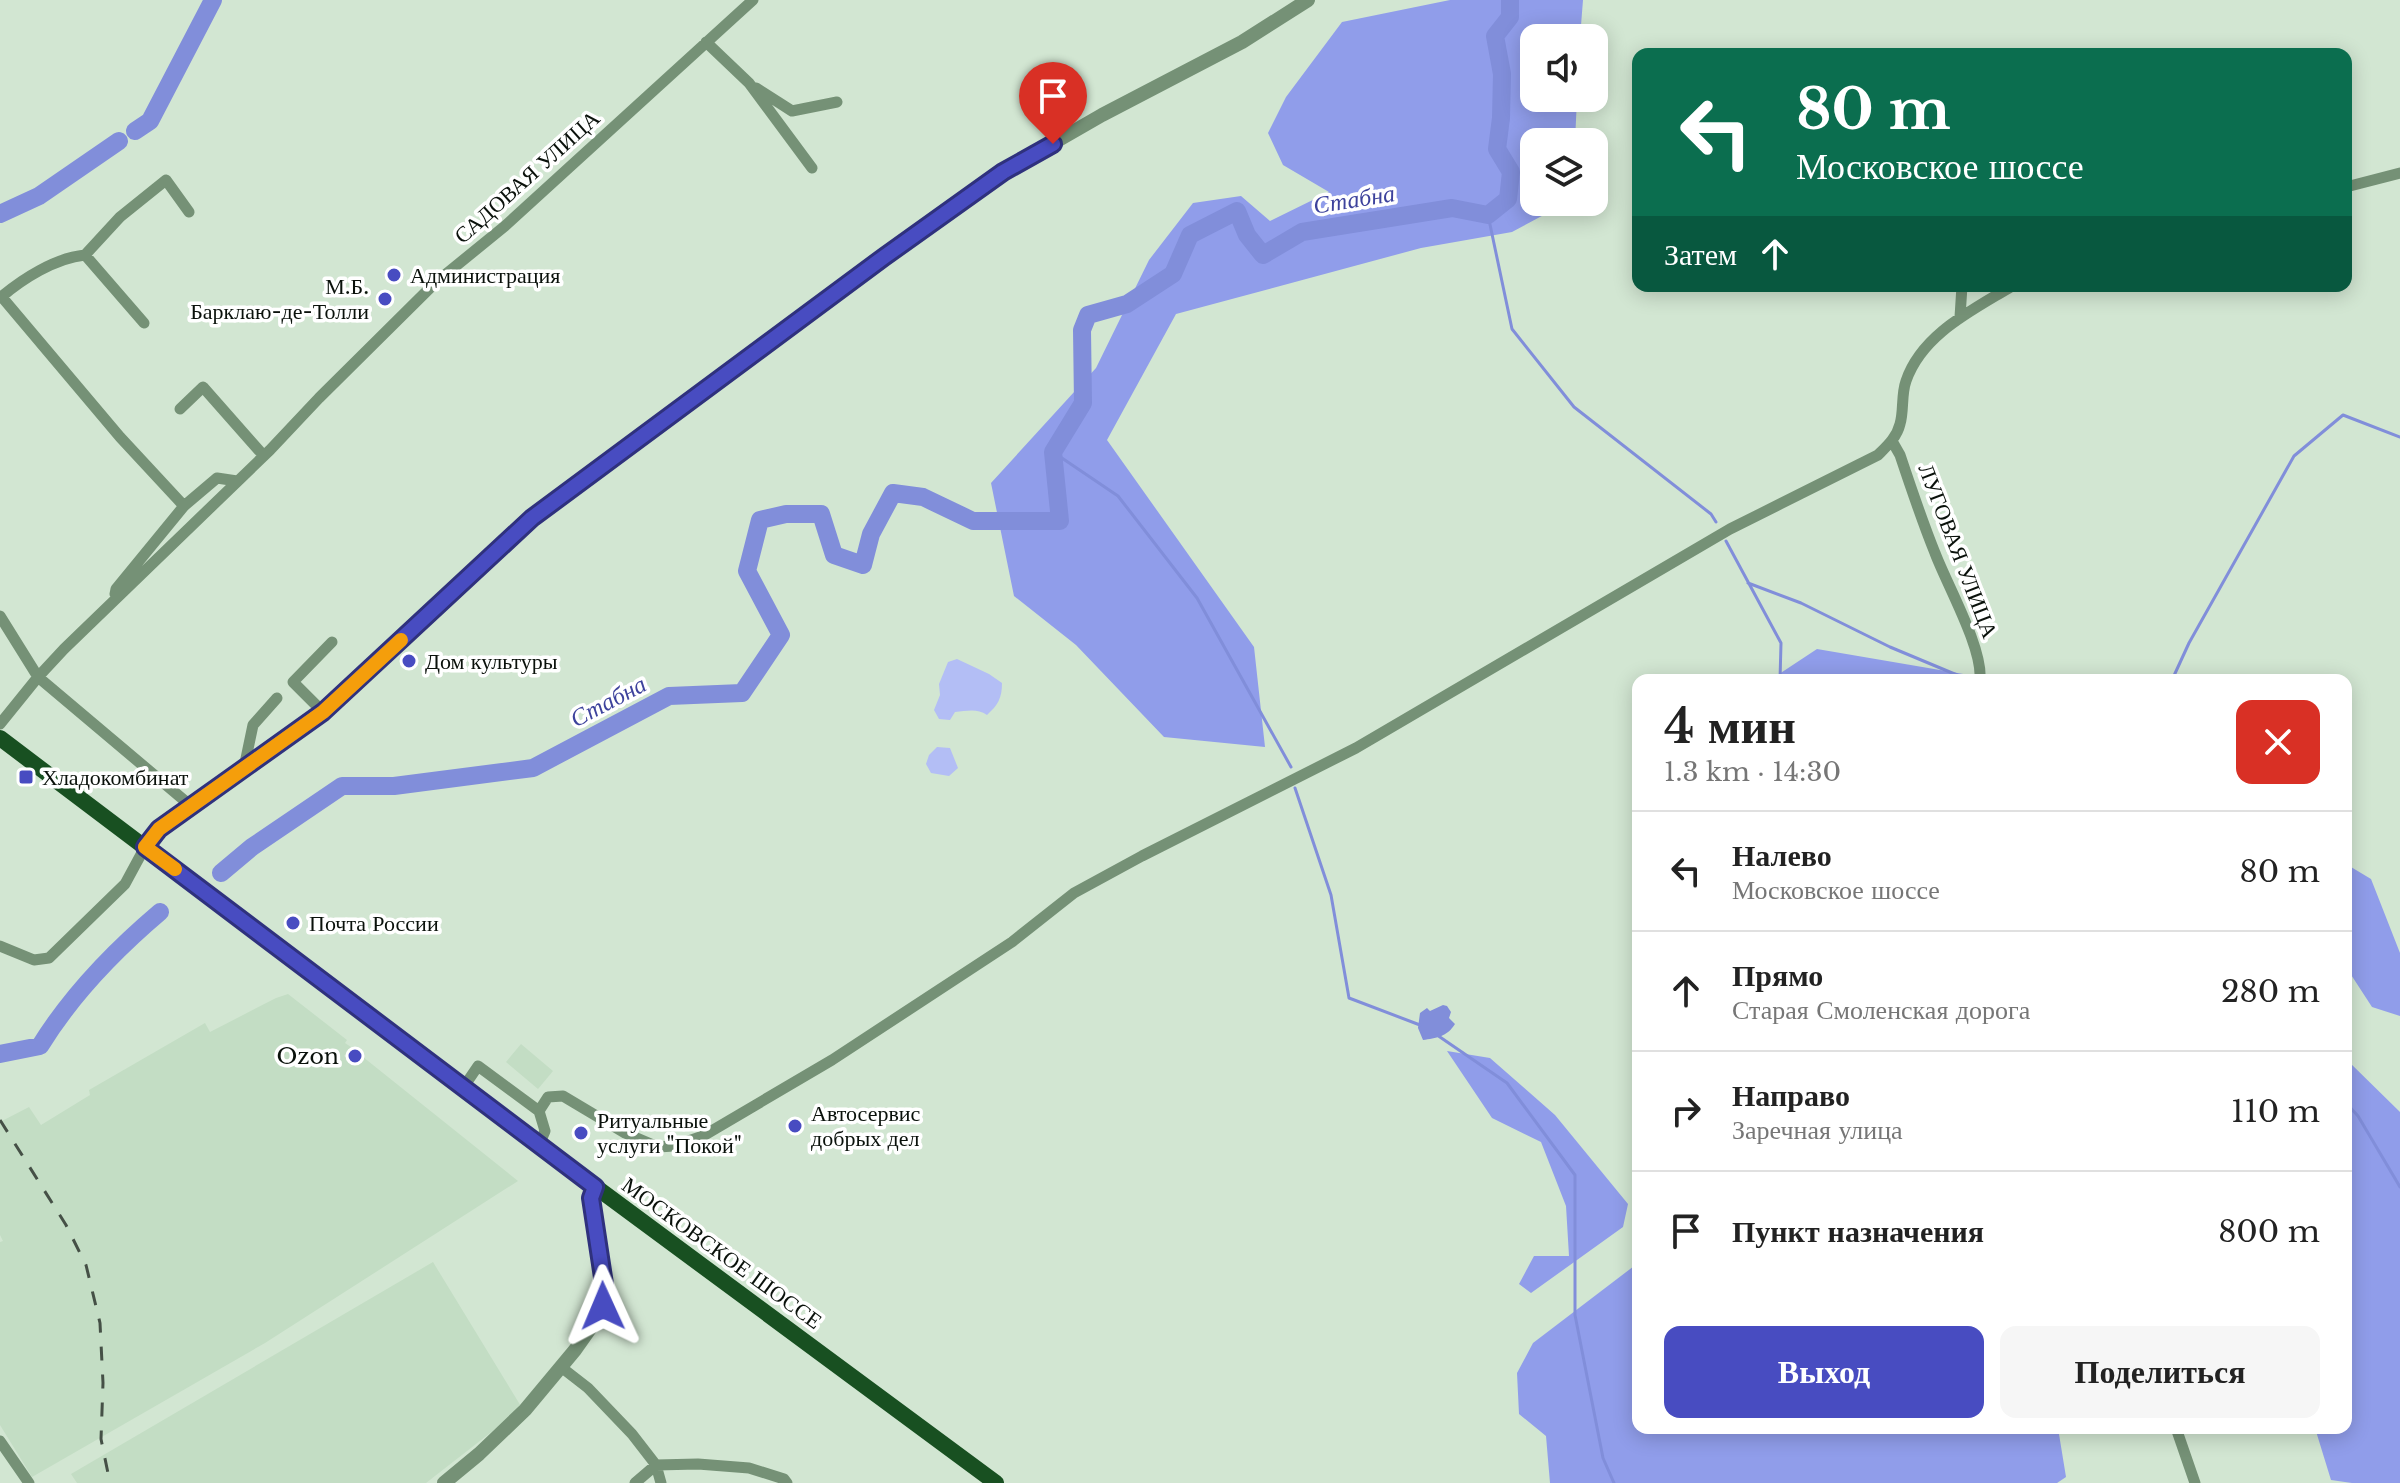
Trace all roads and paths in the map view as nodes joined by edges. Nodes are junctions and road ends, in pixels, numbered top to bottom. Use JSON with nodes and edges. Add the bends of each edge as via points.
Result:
{"nodes":[{"id":1,"x":753,"y":0,"type":"edge"},
{"id":2,"x":1308,"y":0,"type":"edge"},
{"id":3,"x":706,"y":42,"type":"junction"},
{"id":4,"x":749,"y":83,"type":"junction"},
{"id":5,"x":837,"y":102,"type":"dead end"},
{"id":6,"x":812,"y":168,"type":"dead end"},
{"id":7,"x":2400,"y":173,"type":"edge"},
{"id":8,"x":2352,"y":185,"type":"edge"},
{"id":9,"x":189,"y":212,"type":"dead end"},
{"id":10,"x":85,"y":255,"type":"junction"},
{"id":11,"x":1962,"y":292,"type":"edge"},
{"id":12,"x":2002,"y":292,"type":"edge"},
{"id":13,"x":1,"y":297,"type":"edge"},
{"id":14,"x":1960,"y":317,"type":"junction"},
{"id":15,"x":144,"y":323,"type":"dead end"},
{"id":16,"x":180,"y":409,"type":"dead end"},
{"id":17,"x":1892,"y":441,"type":"junction"},
{"id":18,"x":263,"y":455,"type":"junction"},
{"id":19,"x":237,"y":481,"type":"junction"},
{"id":20,"x":184,"y":506,"type":"junction"},
{"id":21,"x":112,"y":602,"type":"junction"},
{"id":22,"x":0,"y":616,"type":"edge"},
{"id":23,"x":332,"y":642,"type":"dead end"},
{"id":24,"x":1979,"y":674,"type":"edge"},
{"id":25,"x":38,"y":677,"type":"junction"},
{"id":26,"x":277,"y":698,"type":"dead end"},
{"id":27,"x":323,"y":712,"type":"junction"},
{"id":28,"x":0,"y":724,"type":"edge"},
{"id":29,"x":0,"y":738,"type":"edge"},
{"id":30,"x":244,"y":768,"type":"junction"},
{"id":31,"x":191,"y":806,"type":"junction"},
{"id":32,"x":152,"y":851,"type":"junction"},
{"id":33,"x":0,"y":946,"type":"edge"},
{"id":34,"x":463,"y":1088,"type":"junction"},
{"id":35,"x":539,"y":1111,"type":"junction"},
{"id":36,"x":539,"y":1145,"type":"junction"},
{"id":37,"x":595,"y":1187,"type":"junction"},
{"id":38,"x":561,"y":1367,"type":"junction"},
{"id":39,"x":2178,"y":1434,"type":"edge"},
{"id":40,"x":0,"y":1441,"type":"edge"},
{"id":41,"x":656,"y":1465,"type":"junction"},
{"id":42,"x":29,"y":1483,"type":"edge"},
{"id":43,"x":444,"y":1483,"type":"edge"},
{"id":44,"x":635,"y":1483,"type":"edge"},
{"id":45,"x":661,"y":1483,"type":"edge"},
{"id":46,"x":787,"y":1483,"type":"edge"},
{"id":47,"x":996,"y":1483,"type":"edge"},
{"id":48,"x":2195,"y":1483,"type":"edge"}],
"edges":[{"from":1,"to":3,"type":"street","name":"САДОВАЯ УЛИЦА"},
{"from":2,"to":27,"type":"street","via":[[1242,42],[1003,172],[850,282],[532,518]]},
{"from":3,"to":4,"type":"street"},
{"from":3,"to":18,"type":"street","name":"САДОВАЯ УЛИЦА","via":[[435,283]]},
{"from":4,"to":5,"type":"street","via":[[792,111]]},
{"from":4,"to":6,"type":"street"},
{"from":7,"to":8,"type":"street"},
{"from":9,"to":10,"type":"street","via":[[166,180],[120,217]]},
{"from":10,"to":13,"type":"street","via":[[42,269]]},
{"from":10,"to":15,"type":"street"},
{"from":11,"to":14,"type":"street"},
{"from":12,"to":14,"type":"street"},
{"from":13,"to":20,"type":"street"},
{"from":14,"to":17,"type":"street","via":[[1914,363]]},
{"from":16,"to":18,"type":"street","via":[[203,387]]},
{"from":17,"to":24,"type":"street","name":"ЛУГОВАЯ УЛИЦА","via":[[1969,632]]},
{"from":17,"to":35,"type":"street","via":[[1878,455],[1730,529],[1356,748],[1074,893],[1012,942],[832,1060],[703,1136],[658,1147],[563,1096],[548,1097]]},
{"from":18,"to":19,"type":"street","name":"САДОВАЯ УЛИЦА"},
{"from":19,"to":20,"type":"street","via":[[217,478]]},
{"from":19,"to":21,"type":"street","name":"САДОВАЯ УЛИЦА"},
{"from":20,"to":21,"type":"street","via":[[116,589]]},
{"from":21,"to":25,"type":"street","name":"САДОВАЯ УЛИЦА"},
{"from":22,"to":25,"type":"street"},
{"from":23,"to":27,"type":"street","via":[[293,682]]},
{"from":25,"to":28,"type":"street","name":"САДОВАЯ УЛИЦА"},
{"from":25,"to":31,"type":"street"},
{"from":26,"to":30,"type":"street","via":[[253,725]]},
{"from":27,"to":30,"type":"street"},
{"from":29,"to":32,"type":"main road"},
{"from":30,"to":31,"type":"street"},
{"from":31,"to":32,"type":"street","via":[[159,829]]},
{"from":32,"to":33,"type":"street","via":[[49,958],[34,960]]},
{"from":32,"to":34,"type":"main road","name":"МОСКОВСКОЕ ШОССЕ"},
{"from":34,"to":35,"type":"street","via":[[478,1066]]},
{"from":34,"to":36,"type":"main road","name":"МОСКОВСКОЕ ШОССЕ"},
{"from":35,"to":36,"type":"street","via":[[545,1131]]},
{"from":36,"to":37,"type":"main road","name":"МОСКОВСКОЕ ШОССЕ"},
{"from":37,"to":38,"type":"street","via":[[591,1198],[605,1296],[599,1316]]},
{"from":37,"to":47,"type":"main road","name":"МОСКОВСКОЕ ШОССЕ"},
{"from":38,"to":41,"type":"street","via":[[588,1388]]},
{"from":38,"to":43,"type":"street","via":[[503,1432]]},
{"from":39,"to":48,"type":"street"},
{"from":40,"to":42,"type":"street"},
{"from":41,"to":44,"type":"street"},
{"from":41,"to":45,"type":"street"},
{"from":41,"to":46,"type":"street","via":[[749,1468]]}]}
